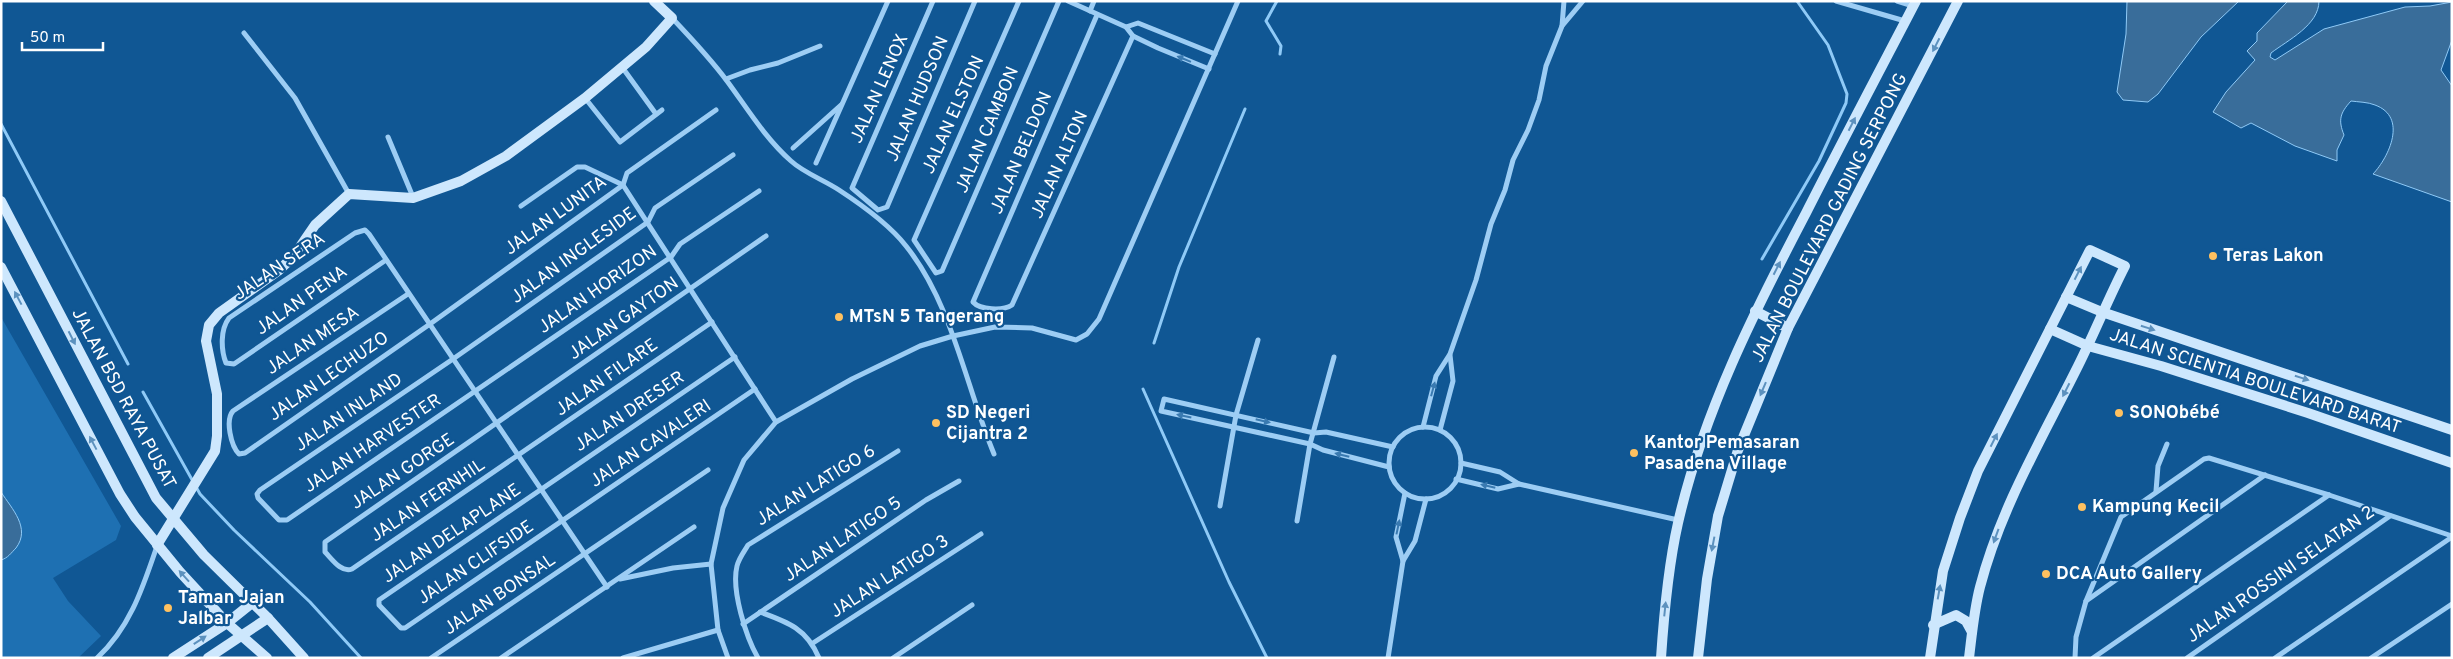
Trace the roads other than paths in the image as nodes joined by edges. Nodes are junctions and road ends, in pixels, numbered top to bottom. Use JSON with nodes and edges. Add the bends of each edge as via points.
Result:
{"nodes":[{"id":1,"x":654,"y":1,"type":"edge"},
{"id":2,"x":888,"y":1,"type":"edge"},
{"id":3,"x":934,"y":1,"type":"edge"},
{"id":4,"x":975,"y":1,"type":"edge"},
{"id":5,"x":1019,"y":1,"type":"edge"},
{"id":6,"x":1059,"y":1,"type":"edge"},
{"id":7,"x":1068,"y":1,"type":"edge"},
{"id":8,"x":1094,"y":1,"type":"edge"},
{"id":9,"x":1238,"y":1,"type":"edge"},
{"id":10,"x":1564,"y":1,"type":"edge"},
{"id":11,"x":1583,"y":1,"type":"edge"},
{"id":12,"x":1836,"y":1,"type":"edge"},
{"id":13,"x":1898,"y":1,"type":"edge"},
{"id":14,"x":1958,"y":1,"type":"edge"},
{"id":15,"x":1077,"y":3,"type":"edge"},
{"id":16,"x":1914,"y":3,"type":"edge"},
{"id":17,"x":1090,"y":11,"type":"junction"},
{"id":18,"x":1097,"y":14,"type":"junction"},
{"id":19,"x":672,"y":18,"type":"junction"},
{"id":20,"x":1905,"y":21,"type":"junction"},
{"id":21,"x":1562,"y":26,"type":"junction"},
{"id":22,"x":1126,"y":27,"type":"junction"},
{"id":23,"x":244,"y":33,"type":"dead end"},
{"id":24,"x":1133,"y":36,"type":"junction"},
{"id":25,"x":820,"y":46,"type":"dead end"},
{"id":26,"x":1215,"y":54,"type":"junction"},
{"id":27,"x":622,"y":67,"type":"junction"},
{"id":28,"x":1209,"y":69,"type":"junction"},
{"id":29,"x":726,"y":79,"type":"junction"},
{"id":30,"x":585,"y":98,"type":"junction"},
{"id":31,"x":842,"y":104,"type":"junction"},
{"id":32,"x":662,"y":110,"type":"dead end"},
{"id":33,"x":716,"y":110,"type":"dead end"},
{"id":34,"x":656,"y":114,"type":"junction"},
{"id":35,"x":388,"y":137,"type":"dead end"},
{"id":36,"x":793,"y":148,"type":"dead end"},
{"id":37,"x":733,"y":155,"type":"dead end"},
{"id":38,"x":816,"y":163,"type":"dead end"},
{"id":39,"x":623,"y":185,"type":"junction"},
{"id":40,"x":758,"y":191,"type":"dead end"},
{"id":41,"x":349,"y":194,"type":"junction"},
{"id":42,"x":413,"y":198,"type":"junction"},
{"id":43,"x":1,"y":201,"type":"edge"},
{"id":44,"x":521,"y":206,"type":"dead end"},
{"id":45,"x":887,"y":207,"type":"joint"},
{"id":46,"x":648,"y":222,"type":"junction"},
{"id":47,"x":766,"y":236,"type":"dead end"},
{"id":48,"x":670,"y":256,"type":"junction"},
{"id":49,"x":386,"y":260,"type":"junction"},
{"id":50,"x":1,"y":267,"type":"edge"},
{"id":51,"x":942,"y":270,"type":"joint"},
{"id":52,"x":691,"y":290,"type":"junction"},
{"id":53,"x":408,"y":294,"type":"junction"},
{"id":54,"x":2066,"y":297,"type":"junction"},
{"id":55,"x":1012,"y":305,"type":"joint"},
{"id":56,"x":1755,"y":312,"type":"junction"},
{"id":57,"x":2102,"y":312,"type":"junction"},
{"id":58,"x":712,"y":322,"type":"junction"},
{"id":59,"x":430,"y":324,"type":"junction"},
{"id":60,"x":1788,"y":328,"type":"junction"},
{"id":61,"x":2050,"y":329,"type":"junction"},
{"id":62,"x":953,"y":336,"type":"junction"},
{"id":63,"x":1258,"y":340,"type":"dead end"},
{"id":64,"x":2088,"y":346,"type":"junction"},
{"id":65,"x":1450,"y":354,"type":"junction"},
{"id":66,"x":1334,"y":357,"type":"dead end"},
{"id":67,"x":735,"y":358,"type":"junction"},
{"id":68,"x":453,"y":359,"type":"junction"},
{"id":69,"x":234,"y":364,"type":"joint"},
{"id":70,"x":755,"y":389,"type":"junction"},
{"id":71,"x":475,"y":392,"type":"junction"},
{"id":72,"x":1236,"y":415,"type":"junction"},
{"id":73,"x":776,"y":422,"type":"junction"},
{"id":74,"x":497,"y":424,"type":"junction"},
{"id":75,"x":1234,"y":427,"type":"junction"},
{"id":76,"x":1422,"y":427,"type":"junction"},
{"id":77,"x":1440,"y":430,"type":"junction"},
{"id":78,"x":2452,"y":430,"type":"edge"},
{"id":79,"x":1314,"y":433,"type":"junction"},
{"id":80,"x":1310,"y":444,"type":"junction"},
{"id":81,"x":2167,"y":444,"type":"dead end"},
{"id":82,"x":1393,"y":446,"type":"junction"},
{"id":83,"x":898,"y":451,"type":"dead end"},
{"id":84,"x":245,"y":453,"type":"joint"},
{"id":85,"x":994,"y":454,"type":"dead end"},
{"id":86,"x":518,"y":456,"type":"junction"},
{"id":87,"x":2452,"y":462,"type":"edge"},
{"id":88,"x":1461,"y":463,"type":"junction"},
{"id":89,"x":1389,"y":467,"type":"junction"},
{"id":90,"x":708,"y":470,"type":"dead end"},
{"id":91,"x":2265,"y":475,"type":"junction"},
{"id":92,"x":1456,"y":479,"type":"junction"},
{"id":93,"x":959,"y":481,"type":"dead end"},
{"id":94,"x":1519,"y":484,"type":"junction"},
{"id":95,"x":541,"y":489,"type":"junction"},
{"id":96,"x":2156,"y":491,"type":"junction"},
{"id":97,"x":1405,"y":493,"type":"junction"},
{"id":98,"x":2329,"y":494,"type":"junction"},
{"id":99,"x":1426,"y":499,"type":"junction"},
{"id":100,"x":1220,"y":506,"type":"dead end"},
{"id":101,"x":2390,"y":516,"type":"junction"},
{"id":102,"x":174,"y":520,"type":"junction"},
{"id":103,"x":287,"y":520,"type":"joint"},
{"id":104,"x":1678,"y":520,"type":"junction"},
{"id":105,"x":562,"y":521,"type":"junction"},
{"id":106,"x":1297,"y":521,"type":"dead end"},
{"id":107,"x":694,"y":527,"type":"dead end"},
{"id":108,"x":981,"y":534,"type":"dead end"},
{"id":109,"x":2452,"y":537,"type":"edge"},
{"id":110,"x":158,"y":545,"type":"junction"},
{"id":111,"x":585,"y":554,"type":"junction"},
{"id":112,"x":1403,"y":561,"type":"junction"},
{"id":113,"x":711,"y":564,"type":"junction"},
{"id":114,"x":352,"y":569,"type":"joint"},
{"id":115,"x":618,"y":580,"type":"junction"},
{"id":116,"x":607,"y":587,"type":"junction"},
{"id":117,"x":2086,"y":601,"type":"junction"},
{"id":118,"x":252,"y":603,"type":"junction"},
{"id":119,"x":2452,"y":604,"type":"edge"},
{"id":120,"x":972,"y":605,"type":"dead end"},
{"id":121,"x":760,"y":612,"type":"junction"},
{"id":122,"x":268,"y":618,"type":"junction"},
{"id":123,"x":227,"y":623,"type":"junction"},
{"id":124,"x":743,"y":624,"type":"junction"},
{"id":125,"x":1933,"y":625,"type":"junction"},
{"id":126,"x":405,"y":628,"type":"joint"},
{"id":127,"x":718,"y":630,"type":"junction"},
{"id":128,"x":1972,"y":632,"type":"junction"},
{"id":129,"x":242,"y":636,"type":"junction"},
{"id":130,"x":813,"y":643,"type":"junction"},
{"id":131,"x":97,"y":658,"type":"edge"},
{"id":132,"x":174,"y":658,"type":"edge"},
{"id":133,"x":208,"y":658,"type":"edge"},
{"id":134,"x":267,"y":658,"type":"edge"},
{"id":135,"x":304,"y":658,"type":"edge"},
{"id":136,"x":431,"y":658,"type":"edge"},
{"id":137,"x":501,"y":658,"type":"edge"},
{"id":138,"x":623,"y":658,"type":"edge"},
{"id":139,"x":728,"y":658,"type":"edge"},
{"id":140,"x":758,"y":658,"type":"edge"},
{"id":141,"x":819,"y":658,"type":"edge"},
{"id":142,"x":894,"y":658,"type":"edge"},
{"id":143,"x":1388,"y":658,"type":"edge"},
{"id":144,"x":1661,"y":658,"type":"edge"},
{"id":145,"x":1698,"y":658,"type":"edge"},
{"id":146,"x":1930,"y":658,"type":"edge"},
{"id":147,"x":1969,"y":658,"type":"edge"},
{"id":148,"x":2075,"y":658,"type":"edge"},
{"id":149,"x":2093,"y":658,"type":"edge"},
{"id":150,"x":2187,"y":658,"type":"edge"},
{"id":151,"x":2275,"y":658,"type":"edge"},
{"id":152,"x":2371,"y":658,"type":"edge"}],
"edges":[{"from":1,"to":19,"type":"main road"},
{"from":2,"to":31,"type":"street"},
{"from":3,"to":45,"type":"street","name":"JALAN LENOX","via":[[852,188],[878,210]]},
{"from":4,"to":45,"type":"street","name":"JALAN HUDSON"},
{"from":5,"to":51,"type":"street","name":"JALAN ELSTON","via":[[914,240],[934,272]]},
{"from":6,"to":51,"type":"street","name":"JALAN CAMBON"},
{"from":7,"to":15,"type":"street"},
{"from":8,"to":17,"type":"street"},
{"from":9,"to":26,"type":"street"},
{"from":10,"to":21,"type":"street"},
{"from":11,"to":21,"type":"street"},
{"from":12,"to":20,"type":"street"},
{"from":13,"to":16,"type":"street"},
{"from":14,"to":60,"type":"main road","name":"JALAN BOULEVARD GADING SERPONG","one_way":true},
{"from":15,"to":17,"type":"street"},
{"from":16,"to":20,"type":"main road","name":"JALAN BOULEVARD GADING SERPONG"},
{"from":17,"to":18,"type":"street"},
{"from":18,"to":22,"type":"street"},
{"from":18,"to":55,"type":"street","name":"JALAN BELDON","via":[[973,302],[977,306],[1005,309]]},
{"from":19,"to":27,"type":"main road","via":[[646,47]]},
{"from":19,"to":29,"type":"street"},
{"from":56,"to":20,"type":"main road","name":"JALAN BOULEVARD GADING SERPONG","one_way":true},
{"from":21,"to":65,"type":"street","via":[[1546,66],[1539,100],[1513,160],[1491,224],[1476,280]]},
{"from":22,"to":24,"type":"street"},
{"from":22,"to":26,"type":"street","via":[[1138,23]]},
{"from":23,"to":41,"type":"street","via":[[295,98]]},
{"from":28,"to":24,"type":"street","one_way":true},
{"from":24,"to":55,"type":"street","name":"JALAN ALTON"},
{"from":25,"to":29,"type":"street"},
{"from":26,"to":28,"type":"street"},
{"from":27,"to":30,"type":"main road"},
{"from":27,"to":34,"type":"street"},
{"from":28,"to":62,"type":"street","via":[[1099,319],[1087,334],[1076,340],[1032,328],[995,327]]},
{"from":29,"to":62,"type":"street","via":[[775,146],[793,163],[839,190],[906,246],[931,286]]},
{"from":30,"to":34,"type":"street","via":[[620,142]]},
{"from":30,"to":42,"type":"main road","via":[[506,156],[461,181]]},
{"from":31,"to":36,"type":"street"},
{"from":31,"to":38,"type":"street"},
{"from":32,"to":34,"type":"street"},
{"from":33,"to":39,"type":"street","name":"JALAN LUNITA","via":[[627,172]]},
{"from":35,"to":42,"type":"street"},
{"from":37,"to":46,"type":"street","name":"JALAN INGLESIDE","via":[[655,208]]},
{"from":39,"to":44,"type":"street","via":[[585,167],[577,167]]},
{"from":39,"to":46,"type":"street"},
{"from":39,"to":59,"type":"street","name":"JALAN LUNITA"},
{"from":40,"to":48,"type":"street","name":"JALAN HORIZON","via":[[680,244]]},
{"from":41,"to":42,"type":"main road"},
{"from":41,"to":102,"type":"main road","via":[[314,225],[293,257],[219,314],[210,325],[206,341],[217,394],[215,451]]},
{"from":43,"to":102,"type":"main road","name":"JALAN BSD RAYA PUSAT","one_way":true,"via":[[148,487]]},
{"from":46,"to":48,"type":"street"},
{"from":46,"to":68,"type":"street","name":"JALAN INGLESIDE"},
{"from":47,"to":52,"type":"street","name":"JALAN GAYTON","via":[[700,279]]},
{"from":48,"to":52,"type":"street"},
{"from":48,"to":71,"type":"street","name":"JALAN HORIZON"},
{"from":49,"to":53,"type":"street"},
{"from":49,"to":69,"type":"street","name":"JALAN PENA"},
{"from":49,"to":69,"type":"street","name":"JALAN SERA","via":[[365,230],[355,233],[229,318],[222,336],[226,363]]},
{"from":110,"to":50,"type":"main road","one_way":true,"via":[[120,494]]},
{"from":52,"to":58,"type":"street"},
{"from":52,"to":74,"type":"street","name":"JALAN GAYTON"},
{"from":53,"to":59,"type":"street"},
{"from":53,"to":84,"type":"street","name":"JALAN MESA","via":[[233,411],[229,422],[233,445],[239,454]]},
{"from":54,"to":57,"type":"main road","name":"JALAN SCIENTIA BOULEVARD BARAT"},
{"from":54,"to":57,"type":"main road","one_way":true,"via":[[2090,250],[2125,266]]},
{"from":54,"to":61,"type":"main road"},
{"from":56,"to":60,"type":"main road"},
{"from":56,"to":104,"type":"main road","name":"JALAN BOULEVARD GADING SERPONG","via":[[1723,383]]},
{"from":57,"to":64,"type":"main road"},
{"from":57,"to":78,"type":"main road","name":"JALAN SCIENTIA BOULEVARD BARAT","one_way":true},
{"from":58,"to":67,"type":"street"},
{"from":58,"to":86,"type":"street","name":"JALAN FILARE"},
{"from":59,"to":68,"type":"street"},
{"from":59,"to":84,"type":"street","name":"JALAN LECHUZO"},
{"from":60,"to":145,"type":"main road","name":"JALAN BOULEVARD GADING SERPONG","one_way":true,"via":[[1738,450],[1718,516]]},
{"from":61,"to":64,"type":"main road","name":"JALAN SCIENTIA BOULEVARD BARAT"},
{"from":125,"to":61,"type":"main road","one_way":true,"via":[[1943,571],[1978,471]]},
{"from":62,"to":73,"type":"street","via":[[920,346],[852,379]]},
{"from":62,"to":85,"type":"street"},
{"from":63,"to":72,"type":"street"},
{"from":64,"to":87,"type":"main road","name":"JALAN SCIENTIA BOULEVARD BARAT","via":[[2161,366]]},
{"from":64,"to":128,"type":"main road","one_way":true,"via":[[1998,530],[1980,588]]},
{"from":76,"to":65,"type":"street","one_way":true,"via":[[1436,376]]},
{"from":65,"to":77,"type":"street","via":[[1453,381]]},
{"from":66,"to":79,"type":"street"},
{"from":67,"to":70,"type":"street"},
{"from":67,"to":95,"type":"street","name":"JALAN DRESER"},
{"from":68,"to":71,"type":"street"},
{"from":68,"to":103,"type":"street","name":"JALAN INLAND","via":[[260,490],[258,498],[279,520]]},
{"from":70,"to":73,"type":"street"},
{"from":70,"to":105,"type":"street","name":"JALAN CAVALERI"},
{"from":71,"to":74,"type":"street"},
{"from":71,"to":103,"type":"street","name":"JALAN HARVESTER"},
{"from":72,"to":75,"type":"street"},
{"from":75,"to":72,"type":"street","one_way":true,"via":[[1161,411],[1164,399]]},
{"from":72,"to":79,"type":"street","one_way":true},
{"from":73,"to":113,"type":"street","via":[[744,460],[723,508]]},
{"from":74,"to":86,"type":"street"},
{"from":74,"to":114,"type":"street","name":"JALAN GORGE","via":[[325,542],[325,552],[341,568]]},
{"from":75,"to":80,"type":"street"},
{"from":75,"to":100,"type":"street"},
{"from":76,"to":77,"type":"street"},
{"from":76,"to":82,"type":"street","via":[[1408,431]]},
{"from":77,"to":88,"type":"street","via":[[1455,444]]},
{"from":79,"to":80,"type":"street"},
{"from":79,"to":82,"type":"street","via":[[1326,432]]},
{"from":89,"to":80,"type":"street","one_way":true},
{"from":80,"to":106,"type":"street"},
{"from":81,"to":96,"type":"street","via":[[2158,466]]},
{"from":82,"to":89,"type":"street"},
{"from":83,"to":124,"type":"street","name":"JALAN LATIGO 6","via":[[748,545],[736,568]]},
{"from":86,"to":95,"type":"street"},
{"from":86,"to":114,"type":"street","name":"JALAN FERNHIL"},
{"from":88,"to":92,"type":"street"},
{"from":88,"to":94,"type":"street","via":[[1500,472]]},
{"from":89,"to":97,"type":"street","via":[[1394,482]]},
{"from":90,"to":111,"type":"street","name":"JALAN BONSAL"},
{"from":91,"to":96,"type":"street","via":[[2209,458]]},
{"from":91,"to":98,"type":"street"},
{"from":91,"to":117,"type":"street"},
{"from":94,"to":92,"type":"street","one_way":true,"via":[[1498,489]]},
{"from":92,"to":99,"type":"street","via":[[1442,494]]},
{"from":93,"to":121,"type":"street","name":"JALAN LATIGO 5"},
{"from":94,"to":104,"type":"street"},
{"from":95,"to":105,"type":"street"},
{"from":95,"to":126,"type":"street","name":"JALAN DELAPLANE","via":[[379,600],[401,628]]},
{"from":96,"to":117,"type":"street","via":[[2121,517]]},
{"from":97,"to":99,"type":"street"},
{"from":112,"to":97,"type":"street","one_way":true,"via":[[1396,537]]},
{"from":98,"to":101,"type":"street"},
{"from":98,"to":149,"type":"street"},
{"from":99,"to":112,"type":"street","via":[[1415,541]]},
{"from":101,"to":109,"type":"street"},
{"from":101,"to":150,"type":"street","name":"JALAN ROSSINI SELATAN 2"},
{"from":102,"to":110,"type":"main road"},
{"from":102,"to":118,"type":"main road","name":"JALAN BSD RAYA PUSAT"},
{"from":144,"to":104,"type":"main road","name":"JALAN BOULEVARD GADING SERPONG","one_way":true,"via":[[1664,610]]},
{"from":105,"to":111,"type":"street"},
{"from":105,"to":126,"type":"street","name":"JALAN CLIFSIDE"},
{"from":107,"to":115,"type":"street"},
{"from":108,"to":130,"type":"street","name":"JALAN LATIGO 3"},
{"from":109,"to":151,"type":"street"},
{"from":123,"to":110,"type":"main road","one_way":true},
{"from":110,"to":131,"type":"street","via":[[131,616]]},
{"from":111,"to":116,"type":"street"},
{"from":111,"to":136,"type":"street","name":"JALAN BONSAL"},
{"from":112,"to":143,"type":"street"},
{"from":113,"to":115,"type":"street","via":[[672,568]]},
{"from":113,"to":127,"type":"street"},
{"from":115,"to":116,"type":"street"},
{"from":116,"to":137,"type":"street"},
{"from":117,"to":148,"type":"street","via":[[2076,637]]},
{"from":118,"to":122,"type":"main road","name":"JALAN BSD RAYA PUSAT"},
{"from":118,"to":123,"type":"main road"},
{"from":119,"to":152,"type":"street"},
{"from":120,"to":142,"type":"street"},
{"from":121,"to":124,"type":"street","name":"JALAN LATIGO 5"},
{"from":121,"to":130,"type":"street","via":[[785,621]]},
{"from":122,"to":129,"type":"main road"},
{"from":122,"to":135,"type":"main road","name":"JALAN BSD RAYA PUSAT"},
{"from":123,"to":129,"type":"main road"},
{"from":132,"to":123,"type":"main road","one_way":true},
{"from":124,"to":140,"type":"street"},
{"from":125,"to":128,"type":"main road","via":[[1956,615]]},
{"from":125,"to":146,"type":"main road"},
{"from":127,"to":138,"type":"street"},
{"from":127,"to":139,"type":"street"},
{"from":128,"to":147,"type":"main road"},
{"from":129,"to":133,"type":"main road"},
{"from":129,"to":134,"type":"main road"},
{"from":130,"to":141,"type":"street"}]}
